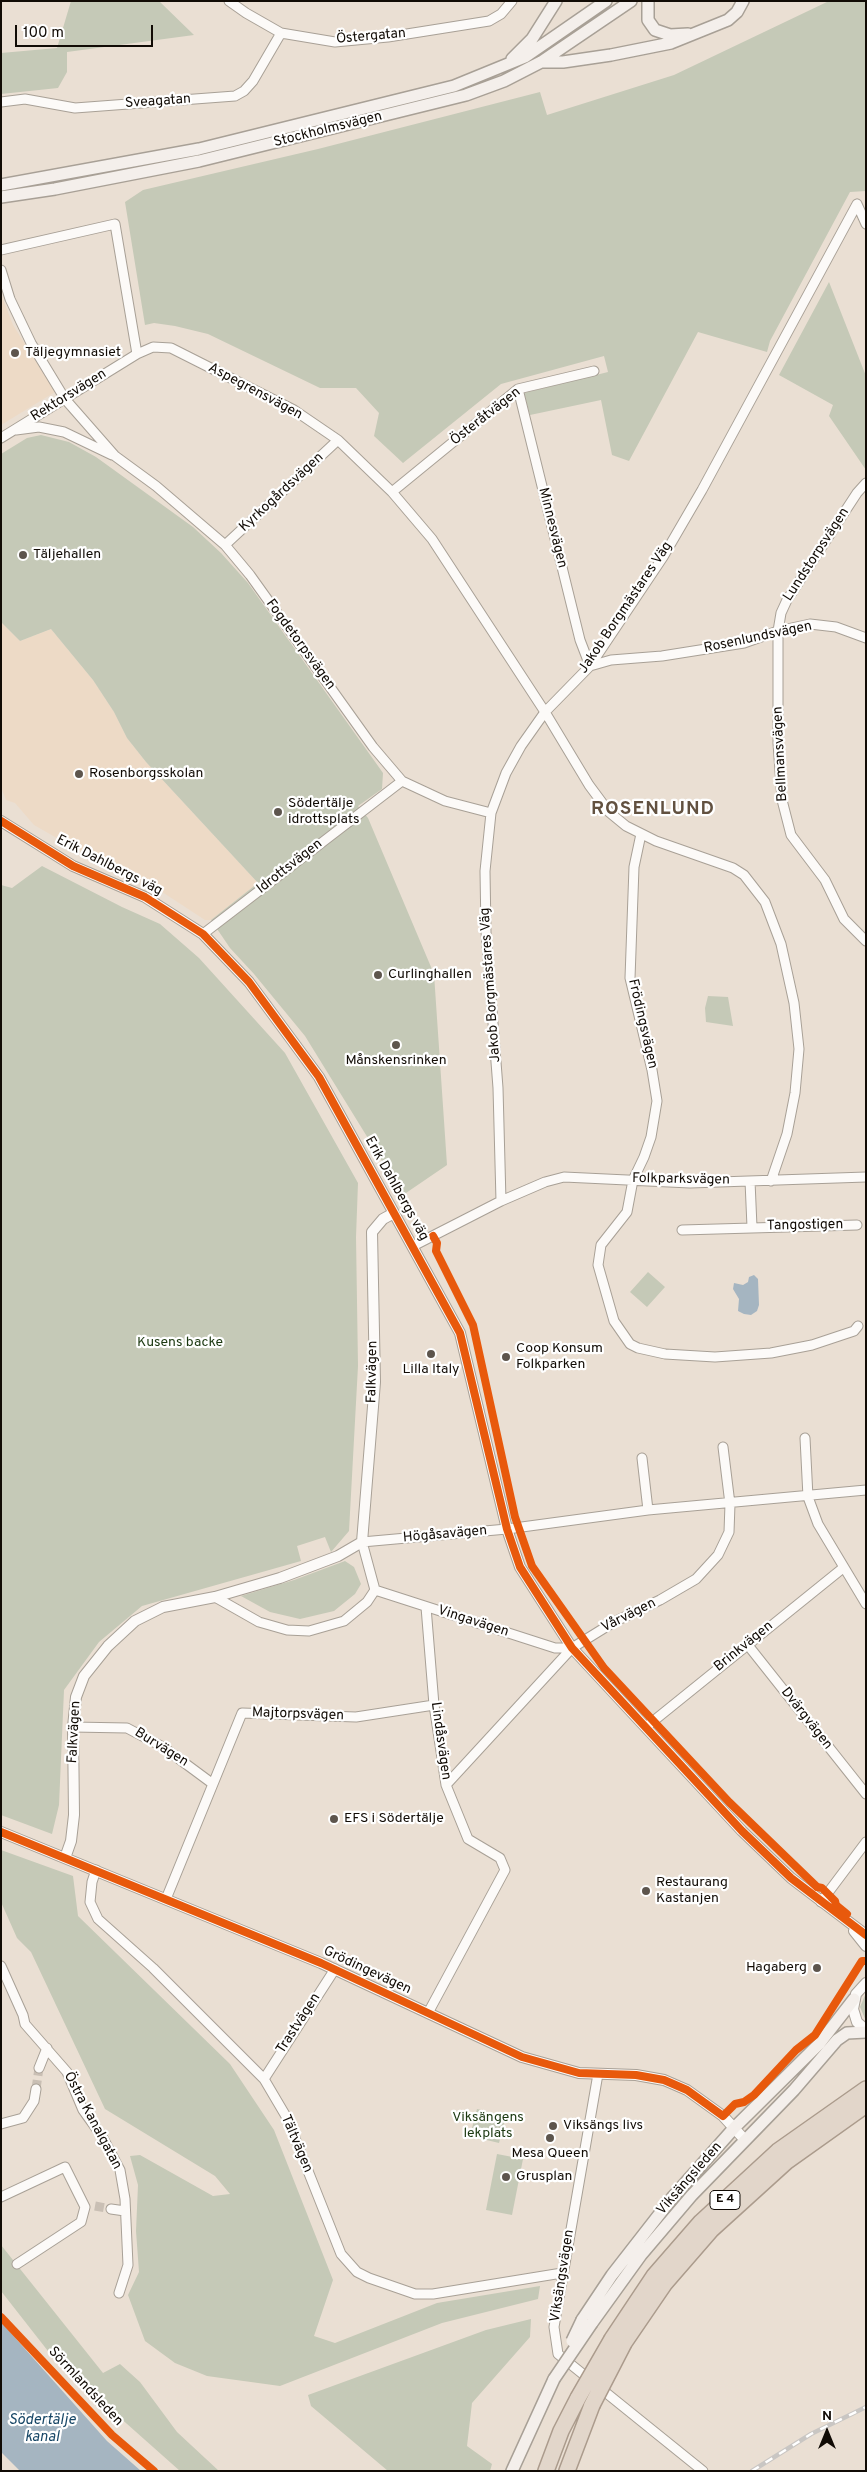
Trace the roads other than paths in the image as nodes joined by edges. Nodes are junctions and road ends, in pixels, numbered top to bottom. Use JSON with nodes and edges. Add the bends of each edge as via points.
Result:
{"nodes":[{"id":1,"x":230,"y":1,"type":"edge"},
{"id":2,"x":512,"y":1,"type":"edge"},
{"id":3,"x":556,"y":1,"type":"edge"},
{"id":4,"x":606,"y":1,"type":"edge"},
{"id":5,"x":631,"y":1,"type":"edge"},
{"id":6,"x":648,"y":1,"type":"edge"},
{"id":7,"x":743,"y":1,"type":"edge"},
{"id":8,"x":281,"y":32,"type":"junction"},
{"id":9,"x":702,"y":32,"type":"junction"},
{"id":10,"x":541,"y":62,"type":"junction"},
{"id":11,"x":502,"y":67,"type":"junction"},
{"id":12,"x":1,"y":102,"type":"edge"},
{"id":13,"x":1,"y":185,"type":"edge"},
{"id":14,"x":1,"y":197,"type":"edge"},
{"id":15,"x":866,"y":224,"type":"edge"},
{"id":16,"x":1,"y":250,"type":"edge"},
{"id":17,"x":1,"y":270,"type":"edge"},
{"id":18,"x":137,"y":354,"type":"junction"},
{"id":19,"x":594,"y":371,"type":"dead end"},
{"id":20,"x":518,"y":389,"type":"junction"},
{"id":21,"x":65,"y":398,"type":"junction"},
{"id":22,"x":13,"y":431,"type":"junction"},
{"id":23,"x":1,"y":438,"type":"edge"},
{"id":24,"x":338,"y":440,"type":"junction"},
{"id":25,"x":115,"y":456,"type":"junction"},
{"id":26,"x":866,"y":483,"type":"edge"},
{"id":27,"x":392,"y":492,"type":"junction"},
{"id":28,"x":225,"y":545,"type":"junction"},
{"id":29,"x":778,"y":631,"type":"junction"},
{"id":30,"x":866,"y":638,"type":"edge"},
{"id":31,"x":590,"y":666,"type":"junction"},
{"id":32,"x":545,"y":712,"type":"junction"},
{"id":33,"x":402,"y":781,"type":"junction"},
{"id":34,"x":491,"y":813,"type":"junction"},
{"id":35,"x":1,"y":821,"type":"edge"},
{"id":36,"x":641,"y":834,"type":"junction"},
{"id":37,"x":203,"y":934,"type":"junction"},
{"id":38,"x":866,"y":941,"type":"edge"},
{"id":39,"x":866,"y":1177,"type":"edge"},
{"id":40,"x":633,"y":1180,"type":"junction"},
{"id":41,"x":750,"y":1181,"type":"junction"},
{"id":42,"x":771,"y":1181,"type":"junction"},
{"id":43,"x":500,"y":1201,"type":"junction"},
{"id":44,"x":394,"y":1213,"type":"junction"},
{"id":45,"x":857,"y":1225,"type":"dead end"},
{"id":46,"x":752,"y":1227,"type":"junction"},
{"id":47,"x":682,"y":1230,"type":"dead end"},
{"id":48,"x":413,"y":1246,"type":"junction"},
{"id":49,"x":858,"y":1326,"type":"dead end"},
{"id":50,"x":805,"y":1438,"type":"dead end"},
{"id":51,"x":723,"y":1447,"type":"dead end"},
{"id":52,"x":642,"y":1458,"type":"dead end"},
{"id":53,"x":866,"y":1490,"type":"edge"},
{"id":54,"x":808,"y":1497,"type":"junction"},
{"id":55,"x":730,"y":1504,"type":"junction"},
{"id":56,"x":648,"y":1510,"type":"junction"},
{"id":57,"x":507,"y":1529,"type":"junction"},
{"id":58,"x":362,"y":1542,"type":"junction"},
{"id":59,"x":843,"y":1568,"type":"junction"},
{"id":60,"x":375,"y":1590,"type":"junction"},
{"id":61,"x":215,"y":1597,"type":"junction"},
{"id":62,"x":866,"y":1604,"type":"edge"},
{"id":63,"x":426,"y":1607,"type":"junction"},
{"id":64,"x":747,"y":1644,"type":"junction"},
{"id":65,"x":572,"y":1648,"type":"junction"},
{"id":66,"x":434,"y":1705,"type":"junction"},
{"id":67,"x":73,"y":1727,"type":"junction"},
{"id":68,"x":646,"y":1727,"type":"junction"},
{"id":69,"x":213,"y":1784,"type":"junction"},
{"id":70,"x":446,"y":1785,"type":"junction"},
{"id":71,"x":866,"y":1794,"type":"edge"},
{"id":72,"x":1,"y":1832,"type":"edge"},
{"id":73,"x":866,"y":1842,"type":"edge"},
{"id":74,"x":65,"y":1858,"type":"junction"},
{"id":75,"x":96,"y":1870,"type":"junction"},
{"id":76,"x":166,"y":1899,"type":"junction"},
{"id":77,"x":821,"y":1902,"type":"junction"},
{"id":78,"x":845,"y":1921,"type":"junction"},
{"id":79,"x":866,"y":1935,"type":"edge"},
{"id":80,"x":866,"y":1946,"type":"edge"},
{"id":81,"x":1,"y":1966,"type":"edge"},
{"id":82,"x":335,"y":1969,"type":"junction"},
{"id":83,"x":866,"y":1983,"type":"edge"},
{"id":84,"x":854,"y":1999,"type":"junction"},
{"id":85,"x":428,"y":2013,"type":"junction"},
{"id":86,"x":866,"y":2031,"type":"edge"},
{"id":87,"x":47,"y":2048,"type":"junction"},
{"id":88,"x":40,"y":2068,"type":"tunnel mouth"},
{"id":89,"x":598,"y":2074,"type":"junction"},
{"id":90,"x":264,"y":2078,"type":"junction"},
{"id":91,"x":866,"y":2088,"type":"edge"},
{"id":92,"x":36,"y":2089,"type":"tunnel mouth"},
{"id":93,"x":866,"y":2105,"type":"edge"},
{"id":94,"x":1,"y":2124,"type":"edge"},
{"id":95,"x":735,"y":2127,"type":"junction"},
{"id":96,"x":745,"y":2140,"type":"junction"},
{"id":97,"x":1,"y":2197,"type":"edge"},
{"id":98,"x":111,"y":2209,"type":"tunnel mouth"},
{"id":99,"x":125,"y":2212,"type":"junction"},
{"id":100,"x":17,"y":2264,"type":"dead end"},
{"id":101,"x":562,"y":2273,"type":"junction"},
{"id":102,"x":119,"y":2293,"type":"dead end"},
{"id":103,"x":587,"y":2322,"type":"junction"},
{"id":104,"x":618,"y":2341,"type":"junction"},
{"id":105,"x":512,"y":2471,"type":"edge"},
{"id":106,"x":546,"y":2471,"type":"edge"},
{"id":107,"x":567,"y":2471,"type":"edge"},
{"id":108,"x":703,"y":2471,"type":"edge"}],
"edges":[{"from":1,"to":8,"type":"street","name":"Östergatan"},
{"from":2,"to":8,"type":"street","name":"Östergatan","via":[[502,14],[489,21],[388,37],[334,42]]},
{"from":3,"to":11,"type":"main road","via":[[532,39]]},
{"from":4,"to":11,"type":"main road","name":"Stockholmsvägen","via":[[544,46]]},
{"from":5,"to":10,"type":"main road","name":"Stockholmsvägen"},
{"from":6,"to":9,"type":"main road","via":[[648,20],[655,30],[670,35]]},
{"from":7,"to":9,"type":"main road","via":[[728,20]]},
{"from":8,"to":12,"type":"street","name":"Sveagatan","via":[[253,81],[235,96],[75,108],[24,99]]},
{"from":9,"to":10,"type":"main road","via":[[658,47],[563,62]]},
{"from":10,"to":14,"type":"main road","name":"Stockholmsvägen","via":[[466,95],[313,134],[141,173]]},
{"from":11,"to":13,"type":"main road","name":"Stockholmsvägen","via":[[430,92],[251,137],[139,162]]},
{"from":15,"to":31,"type":"street","name":"Jakob Borgmästares Väg","via":[[857,204],[702,490],[663,557]]},
{"from":16,"to":18,"type":"street","via":[[115,224]]},
{"from":17,"to":21,"type":"street","name":"Fogdetorpsvägen","via":[[30,343]]},
{"from":18,"to":21,"type":"street","name":"Rektorsvägen"},
{"from":18,"to":24,"type":"street","name":"Aspegrensvägen","via":[[153,347],[171,348],[294,410]]},
{"from":19,"to":20,"type":"street","name":"Österåtvägen"},
{"from":20,"to":27,"type":"street","name":"Österåtvägen"},
{"from":20,"to":31,"type":"street","name":"Minnesvägen","via":[[580,640]]},
{"from":21,"to":22,"type":"street","name":"Rektorsvägen"},
{"from":21,"to":25,"type":"street","name":"Fogdetorpsvägen"},
{"from":22,"to":23,"type":"street","name":"Rektorsvägen"},
{"from":22,"to":25,"type":"street","name":"Fogdetorpsvägen","via":[[39,427],[64,432]]},
{"from":24,"to":27,"type":"street","name":"Aspegrensvägen"},
{"from":24,"to":28,"type":"street","name":"Kyrkogårdsvägen"},
{"from":25,"to":28,"type":"street","name":"Fogdetorpsvägen"},
{"from":26,"to":29,"type":"street","name":"Lundstorpsvägen","via":[[787,600]]},
{"from":27,"to":32,"type":"street","name":"Aspegrensvägen","via":[[432,539]]},
{"from":28,"to":33,"type":"street","name":"Fogdetorpsvägen","via":[[373,747]]},
{"from":29,"to":30,"type":"street","name":"Rosenlundsvägen","via":[[810,624],[836,627]]},
{"from":29,"to":31,"type":"street","name":"Rosenlundsvägen","via":[[744,643],[707,650],[611,660]]},
{"from":29,"to":38,"type":"street","name":"Bellmansvägen","via":[[778,743],[785,813],[792,835],[825,880],[844,919]]},
{"from":31,"to":32,"type":"street","name":"Jakob Borgmästares Väg"},
{"from":32,"to":34,"type":"street","name":"Jakob Borgmästares Väg","via":[[506,772]]},
{"from":32,"to":36,"type":"street","name":"Aspegrensvägen","via":[[589,786],[609,812]]},
{"from":33,"to":34,"type":"street","name":"Fogdetorpsvägen","via":[[444,801]]},
{"from":33,"to":37,"type":"street","name":"Idrottsvägen"},
{"from":34,"to":43,"type":"street","name":"Jakob Borgmästares Väg","via":[[485,871],[486,932],[498,1088]]},
{"from":35,"to":37,"type":"street","name":"Erik Dahlbergs väg","via":[[73,866],[146,897]]},
{"from":36,"to":40,"type":"street","name":"Frödingsvägen","via":[[634,867],[630,978],[657,1101],[651,1137]]},
{"from":36,"to":42,"type":"street","name":"Aspegrensvägen","via":[[744,875],[765,902],[781,944],[794,1003],[799,1049],[787,1134]]},
{"from":37,"to":44,"type":"street","name":"Erik Dahlbergs väg","via":[[248,982],[319,1077]]},
{"from":39,"to":42,"type":"street","name":"Folkparksvägen"},
{"from":40,"to":41,"type":"street","name":"Folkparksvägen","via":[[690,1183]]},
{"from":40,"to":43,"type":"street","name":"Folkparksvägen","via":[[564,1177]]},
{"from":40,"to":49,"type":"street","name":"Frödingsvägen","via":[[627,1212],[601,1245],[598,1264],[614,1321],[630,1344],[665,1354],[715,1357],[812,1345],[854,1332]]},
{"from":41,"to":42,"type":"street","name":"Folkparksvägen"},
{"from":41,"to":46,"type":"street","name":"Tangostigen"},
{"from":43,"to":48,"type":"street"},
{"from":44,"to":48,"type":"street","name":"Erik Dahlbergs väg"},
{"from":44,"to":58,"type":"street","name":"Falkvägen","via":[[383,1219],[372,1232],[375,1382]]},
{"from":45,"to":46,"type":"street","name":"Tangostigen"},
{"from":46,"to":47,"type":"street","name":"Tangostigen"},
{"from":48,"to":57,"type":"street","name":"Erik Dahlbergs väg","via":[[460,1334]]},
{"from":50,"to":54,"type":"street"},
{"from":51,"to":55,"type":"street"},
{"from":52,"to":56,"type":"street"},
{"from":53,"to":54,"type":"street","name":"Högåsavägen"},
{"from":54,"to":55,"type":"street","name":"Högåsavägen"},
{"from":54,"to":59,"type":"street","via":[[818,1524]]},
{"from":55,"to":56,"type":"street","name":"Högåsavägen"},
{"from":55,"to":65,"type":"street","name":"Vårvägen","via":[[729,1532],[718,1555],[696,1579]]},
{"from":56,"to":57,"type":"street","name":"Högåsavägen"},
{"from":57,"to":58,"type":"street","name":"Högåsavägen"},
{"from":57,"to":65,"type":"street","name":"Erik Dahlbergs väg","via":[[520,1567]]},
{"from":58,"to":60,"type":"street","name":"Falkvägen"},
{"from":58,"to":61,"type":"street","name":"Falkvägen","via":[[338,1556],[280,1578]]},
{"from":59,"to":62,"type":"street"},
{"from":59,"to":64,"type":"street","name":"Brinkvägen"},
{"from":60,"to":61,"type":"street","via":[[367,1602],[344,1620],[308,1631],[287,1630],[259,1622]]},
{"from":60,"to":63,"type":"street","name":"Vingavägen"},
{"from":61,"to":67,"type":"street","name":"Falkvägen","via":[[163,1607],[136,1620],[108,1646],[84,1676],[76,1697]]},
{"from":63,"to":65,"type":"street","name":"Vingavägen","via":[[555,1648]]},
{"from":63,"to":66,"type":"street","name":"Lindåsvägen"},
{"from":64,"to":68,"type":"street","name":"Brinkvägen"},
{"from":64,"to":71,"type":"street","name":"Dvärgvägen"},
{"from":65,"to":68,"type":"street","name":"Erik Dahlbergs väg"},
{"from":65,"to":70,"type":"street","name":"Vårvägen"},
{"from":66,"to":69,"type":"street","name":"Majtorpsvägen","via":[[356,1717],[242,1713]]},
{"from":66,"to":70,"type":"street","name":"Lindåsvägen"},
{"from":67,"to":69,"type":"street","name":"Burvägen","via":[[126,1728],[164,1747]]},
{"from":67,"to":74,"type":"street","name":"Falkvägen","via":[[74,1815]]},
{"from":68,"to":77,"type":"street","name":"Erik Dahlbergs väg","via":[[742,1831]]},
{"from":69,"to":76,"type":"street","name":"Majtorpsvägen"},
{"from":70,"to":85,"type":"street","name":"Lindåsvägen","via":[[468,1839],[500,1858],[505,1870]]},
{"from":72,"to":74,"type":"street","name":"Grödingevägen"},
{"from":73,"to":77,"type":"street"},
{"from":74,"to":75,"type":"street","name":"Grödingevägen"},
{"from":75,"to":76,"type":"street","name":"Grödingevägen"},
{"from":75,"to":90,"type":"street","name":"Tältvägen","via":[[90,1902],[98,1918]]},
{"from":76,"to":82,"type":"street","name":"Grödingevägen"},
{"from":77,"to":78,"type":"street","name":"Erik Dahlbergs väg"},
{"from":78,"to":79,"type":"street","name":"Erik Dahlbergs väg"},
{"from":78,"to":80,"type":"street","name":"Erik Dahlbergs väg"},
{"from":81,"to":87,"type":"street","name":"Östra Kanalgatan","via":[[24,2015],[25,2024]]},
{"from":82,"to":85,"type":"street","name":"Grödingevägen"},
{"from":82,"to":90,"type":"street","name":"Trastvägen"},
{"from":83,"to":84,"type":"street"},
{"from":84,"to":86,"type":"street","via":[[854,2016]]},
{"from":84,"to":95,"type":"main road","name":"Viksängsleden","via":[[820,2044]]},
{"from":85,"to":89,"type":"street","name":"Grödingevägen","via":[[522,2056],[579,2073]]},
{"from":86,"to":96,"type":"main road","name":"Viksängsleden","via":[[846,2033],[837,2040]]},
{"from":87,"to":88,"type":"street"},
{"from":87,"to":99,"type":"street","name":"Östra Kanalgatan","via":[[67,2072],[83,2110],[120,2170],[126,2199]]},
{"from":89,"to":95,"type":"street","name":"Grödingevägen","via":[[664,2080],[687,2090]]},
{"from":89,"to":101,"type":"street","name":"Viksängsvägen"},
{"from":90,"to":101,"type":"street","name":"Tältvägen","via":[[287,2118],[341,2254],[357,2272],[415,2294],[433,2294]]},
{"from":91,"to":104,"type":"highway","number":"E 4","via":[[778,2151],[701,2222],[654,2276]]},
{"from":92,"to":94,"type":"street","via":[[34,2101],[23,2118]]},
{"from":93,"to":104,"type":"highway","number":"E 4","via":[[786,2162],[711,2230]]},
{"from":95,"to":96,"type":"street","name":"Grödingevägen"},
{"from":95,"to":103,"type":"main road","name":"Viksängsleden","via":[[642,2235],[612,2275]]},
{"from":96,"to":103,"type":"main road","name":"Viksängsleden","via":[[692,2195]]},
{"from":97,"to":100,"type":"street","via":[[65,2167],[90,2206],[81,2222]]},
{"from":98,"to":99,"type":"street"},
{"from":99,"to":102,"type":"street","name":"Östra Kanalgatan","via":[[128,2265]]},
{"from":101,"to":108,"type":"street","name":"Viksängsvägen","via":[[554,2327],[558,2354]]},
{"from":103,"to":105,"type":"main road","name":"Viksängsleden","bridge":true,"via":[[554,2378]]},
{"from":104,"to":106,"type":"highway","number":"E 4","bridge":true,"via":[[578,2398]]},
{"from":104,"to":107,"type":"highway","number":"E 4","bridge":true}]}
